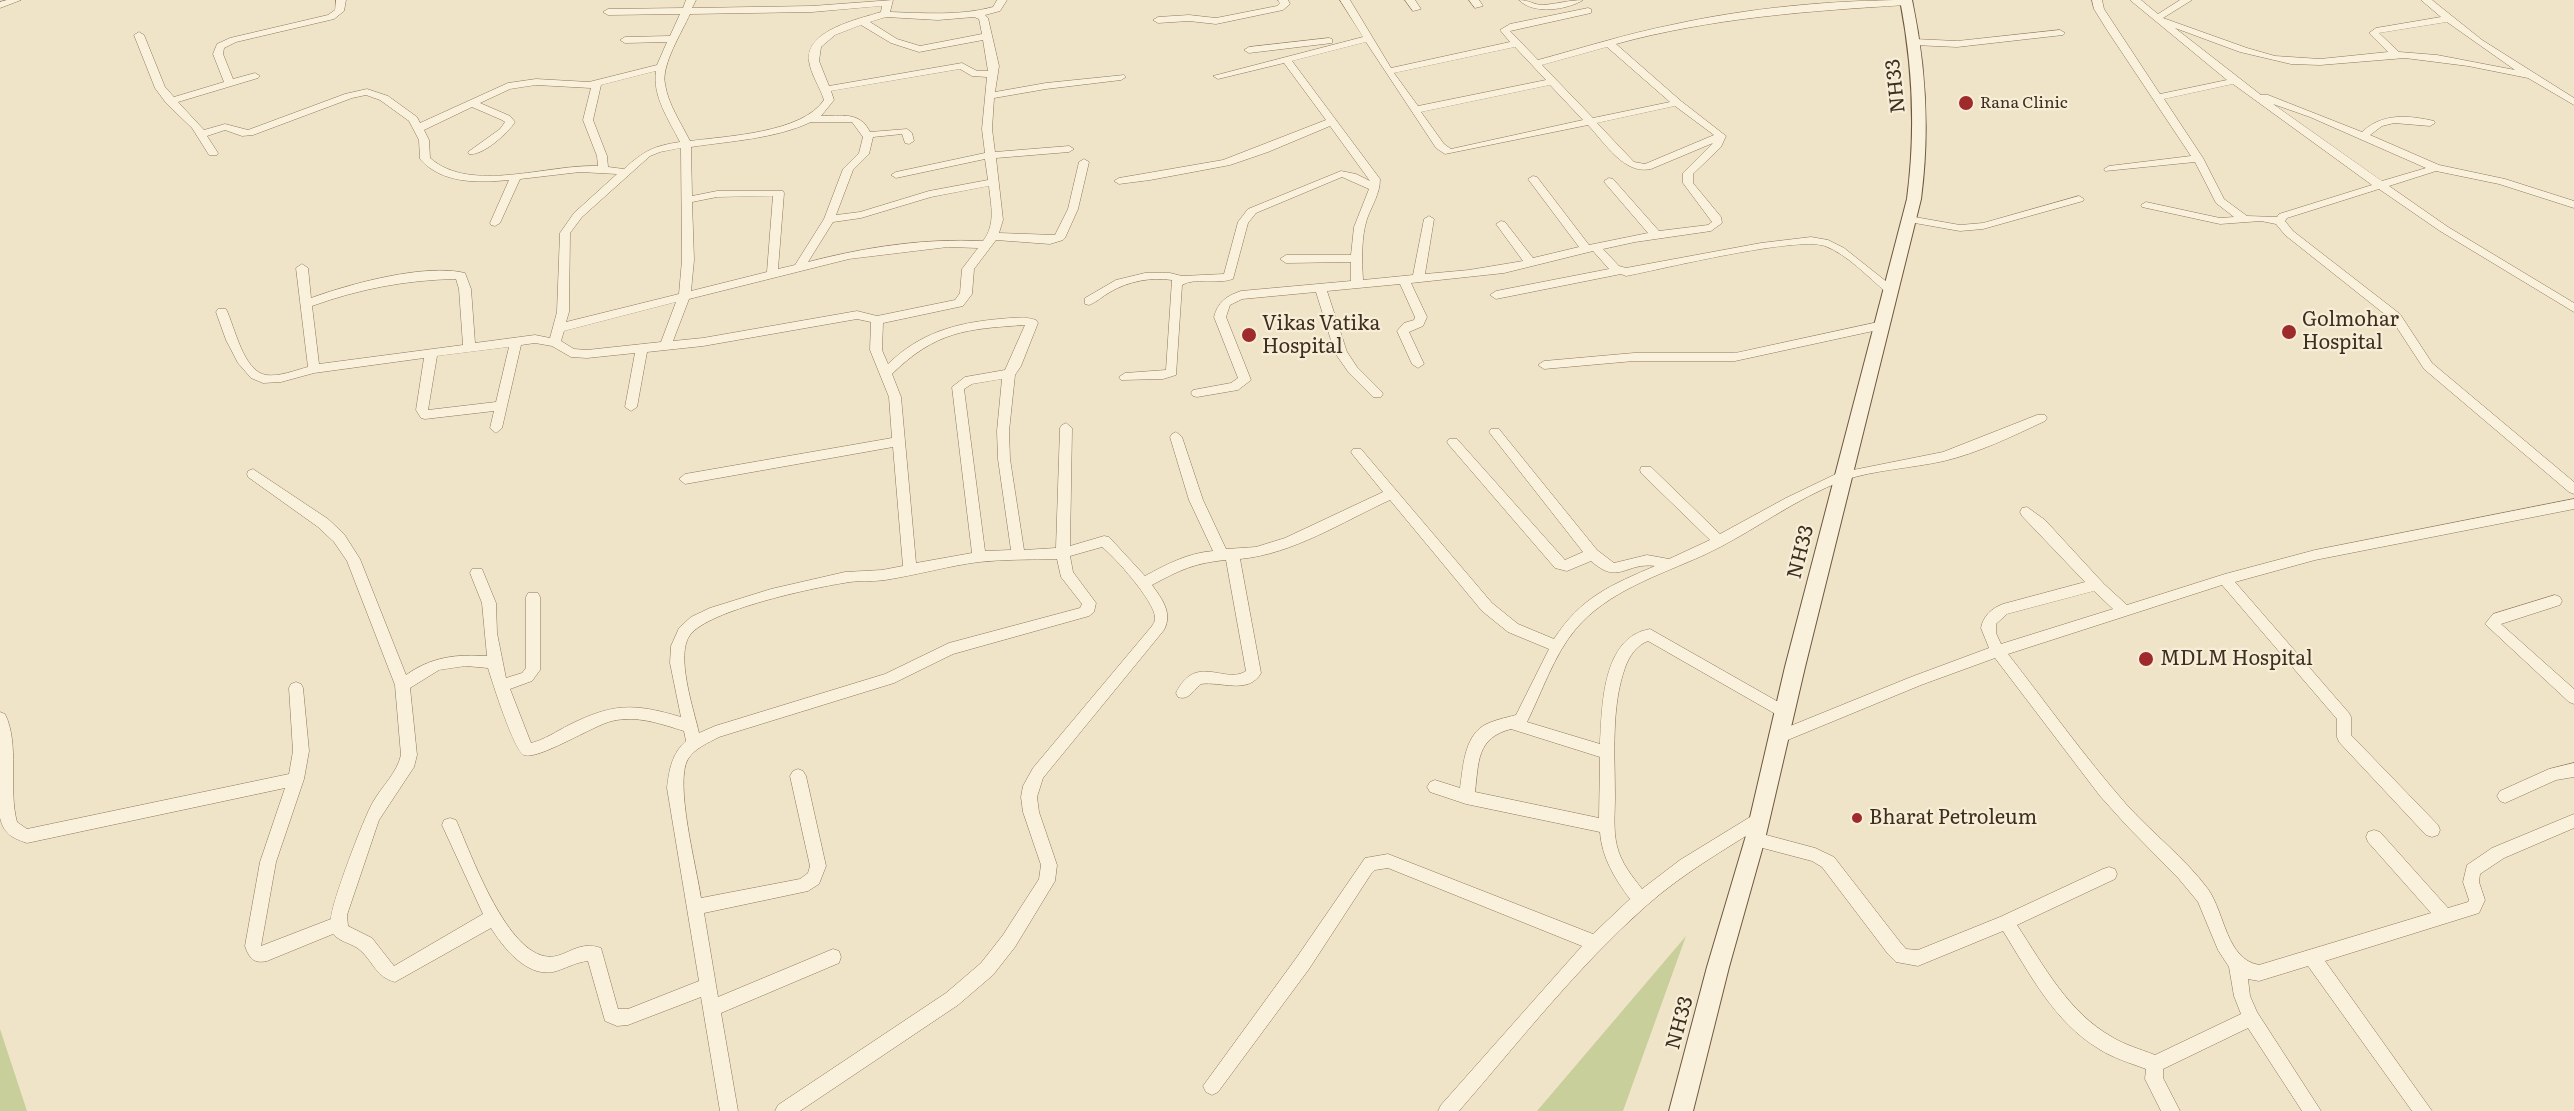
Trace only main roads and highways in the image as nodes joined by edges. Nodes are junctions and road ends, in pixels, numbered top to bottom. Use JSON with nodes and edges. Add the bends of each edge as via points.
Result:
{"nodes":[{"id":1,"x":1906,"y":1,"type":"edge"},
{"id":2,"x":1681,"y":1111,"type":"edge"}],
"edges":[{"from":1,"to":2,"type":"main road","name":"NH33","via":[[1922,121],[1909,219],[1755,839]]}]}
